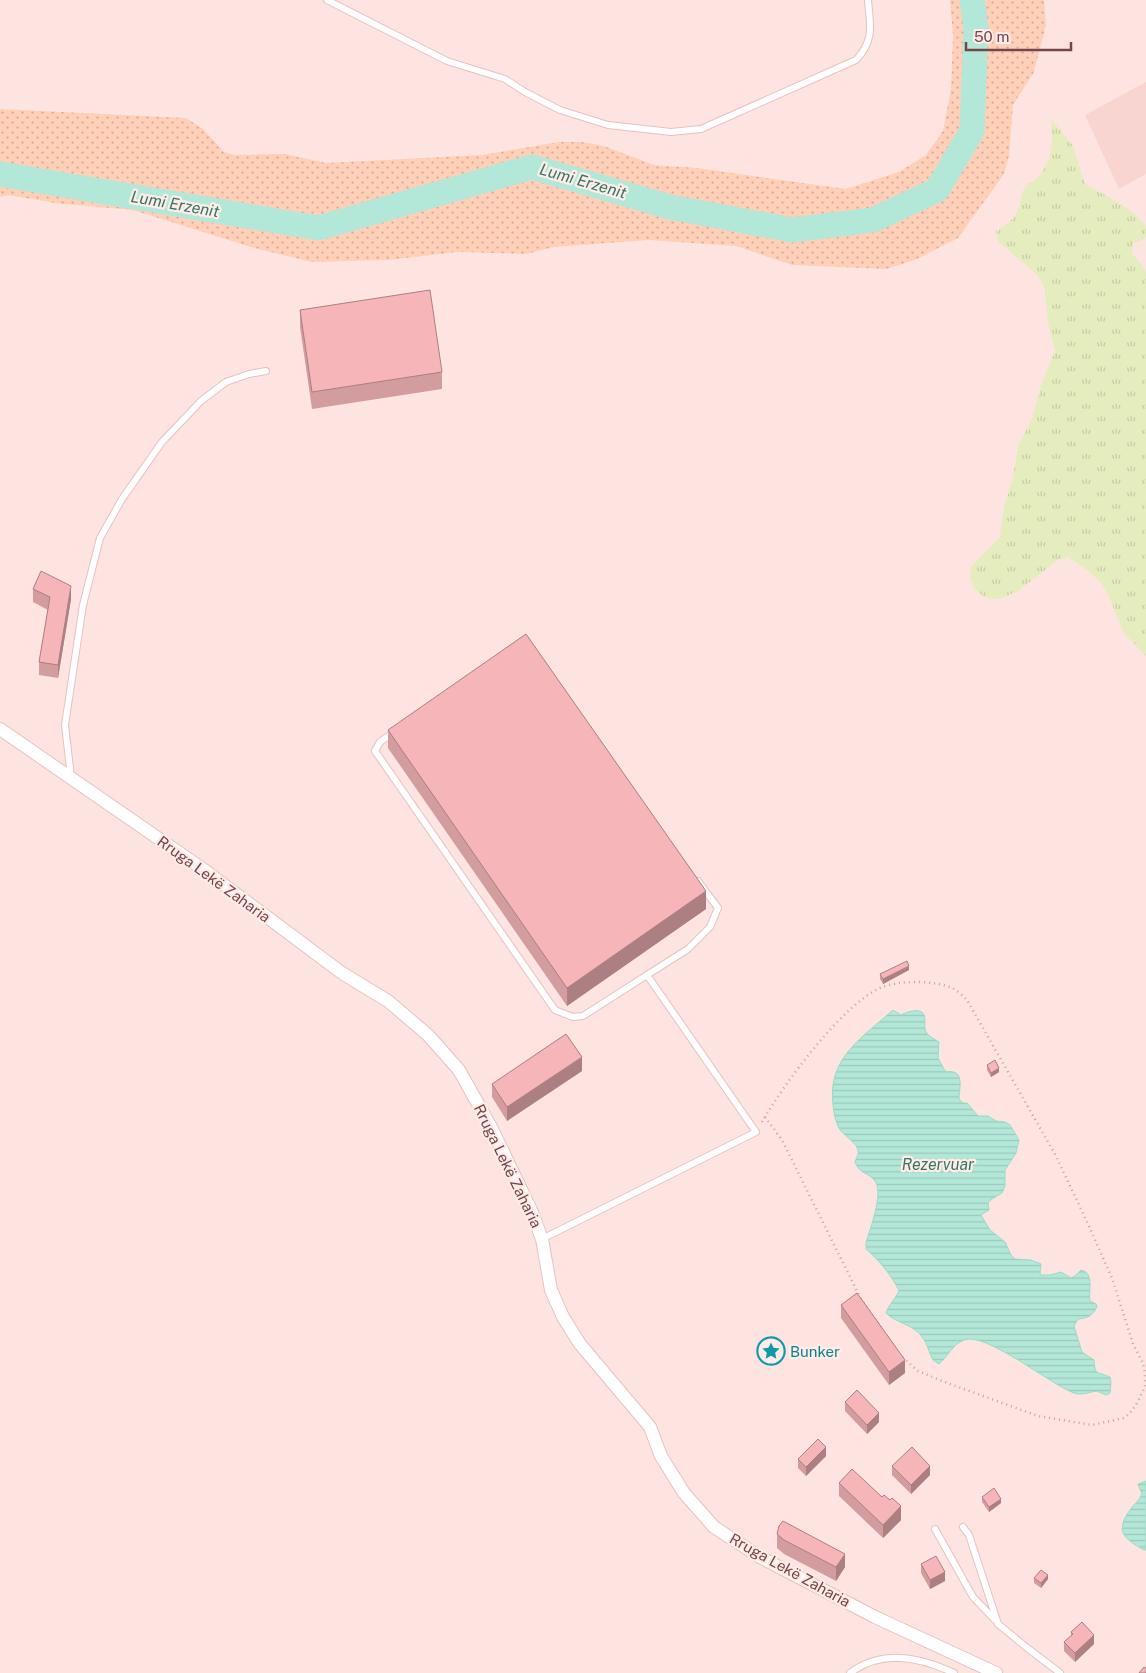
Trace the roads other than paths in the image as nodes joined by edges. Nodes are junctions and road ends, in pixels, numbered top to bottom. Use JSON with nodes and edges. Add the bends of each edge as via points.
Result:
{"nodes":[{"id":1,"x":327,"y":0,"type":"edge"},
{"id":2,"x":868,"y":0,"type":"edge"},
{"id":3,"x":266,"y":371,"type":"dead end"},
{"id":4,"x":0,"y":729,"type":"edge"},
{"id":5,"x":396,"y":730,"type":"edge"},
{"id":6,"x":71,"y":778,"type":"junction"},
{"id":7,"x":695,"y":876,"type":"edge"},
{"id":8,"x":647,"y":974,"type":"junction"},
{"id":9,"x":542,"y":1239,"type":"junction"},
{"id":10,"x":963,"y":1527,"type":"dead end"},
{"id":11,"x":935,"y":1529,"type":"dead end"},
{"id":12,"x":998,"y":1624,"type":"junction"},
{"id":13,"x":850,"y":1673,"type":"edge"},
{"id":14,"x":954,"y":1673,"type":"edge"},
{"id":15,"x":996,"y":1673,"type":"edge"},
{"id":16,"x":1060,"y":1673,"type":"edge"}],
"edges":[{"from":1,"to":2,"type":"lane","via":[[447,61],[505,79],[560,110],[608,125],[671,132],[701,129],[856,60],[864,52],[871,31]]},
{"from":3,"to":6,"type":"lane","via":[[226,382],[201,401],[162,442],[122,499],[100,538],[83,605],[65,724]]},
{"from":4,"to":6,"type":"street","name":"Rruga Lekë Zaharia"},
{"from":5,"to":8,"type":"lane","via":[[380,742],[375,751],[555,1010],[573,1017],[583,1016]]},
{"from":6,"to":9,"type":"street","name":"Rruga Lekë Zaharia","via":[[207,872],[342,973],[388,1001],[428,1034],[459,1070],[496,1137]]},
{"from":7,"to":8,"type":"lane","via":[[718,908],[710,927],[688,949]]},
{"from":8,"to":9,"type":"lane","via":[[756,1132]]},
{"from":9,"to":15,"type":"street","name":"Rruga Lekë Zaharia","via":[[551,1290],[563,1317],[580,1344],[650,1427],[661,1456],[684,1493],[714,1527],[760,1557],[875,1617]]},
{"from":10,"to":12,"type":"lane","via":[[969,1534]]},
{"from":11,"to":12,"type":"lane","via":[[973,1597]]},
{"from":12,"to":16,"type":"lane"},
{"from":13,"to":14,"type":"lane","via":[[862,1664],[907,1658],[932,1663]]}]}
